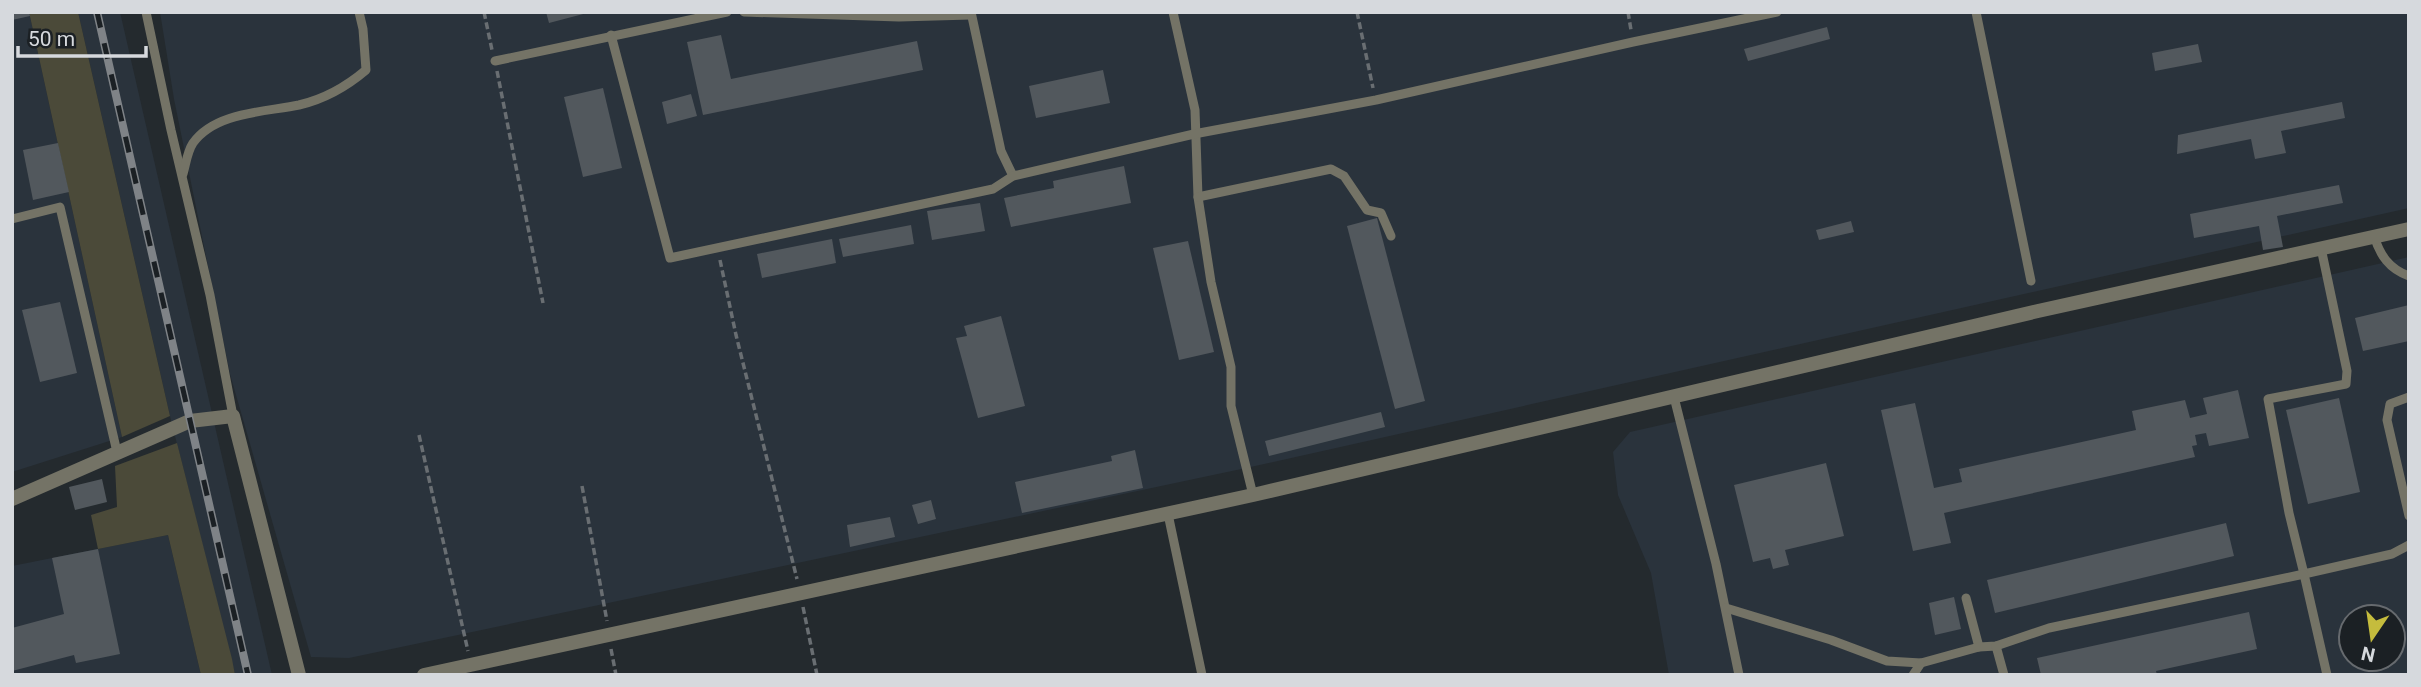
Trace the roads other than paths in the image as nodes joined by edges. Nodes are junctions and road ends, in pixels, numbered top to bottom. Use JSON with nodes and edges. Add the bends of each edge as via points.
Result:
{"nodes":[{"id":1,"x":146,"y":12,"type":"edge"},
{"id":2,"x":359,"y":12,"type":"edge"},
{"id":3,"x":727,"y":12,"type":"edge"},
{"id":4,"x":744,"y":12,"type":"edge"},
{"id":5,"x":1173,"y":12,"type":"edge"},
{"id":6,"x":1777,"y":12,"type":"edge"},
{"id":7,"x":1976,"y":12,"type":"edge"},
{"id":8,"x":971,"y":13,"type":"edge"},
{"id":9,"x":611,"y":35,"type":"junction"},
{"id":10,"x":495,"y":61,"type":"road end"},
{"id":11,"x":1195,"y":134,"type":"junction"},
{"id":12,"x":1013,"y":176,"type":"junction"},
{"id":13,"x":182,"y":179,"type":"junction"},
{"id":14,"x":1198,"y":197,"type":"junction"},
{"id":15,"x":12,"y":219,"type":"edge"},
{"id":16,"x":2409,"y":229,"type":"edge"},
{"id":17,"x":1391,"y":236,"type":"dead end"},
{"id":18,"x":2374,"y":236,"type":"junction"},
{"id":19,"x":2321,"y":248,"type":"junction"},
{"id":20,"x":2409,"y":276,"type":"edge"},
{"id":21,"x":2031,"y":281,"type":"dead end"},
{"id":22,"x":1674,"y":397,"type":"junction"},
{"id":23,"x":2409,"y":397,"type":"edge"},
{"id":24,"x":233,"y":416,"type":"junction"},
{"id":25,"x":117,"y":452,"type":"junction"},
{"id":26,"x":1253,"y":495,"type":"junction"},
{"id":27,"x":12,"y":499,"type":"edge"},
{"id":28,"x":1168,"y":514,"type":"junction"},
{"id":29,"x":2409,"y":516,"type":"edge"},
{"id":30,"x":2409,"y":545,"type":"edge"},
{"id":31,"x":2304,"y":574,"type":"junction"},
{"id":32,"x":1966,"y":598,"type":"dead end"},
{"id":33,"x":1726,"y":608,"type":"junction"},
{"id":34,"x":1996,"y":646,"type":"junction"},
{"id":35,"x":1979,"y":647,"type":"junction"},
{"id":36,"x":1921,"y":663,"type":"junction"},
{"id":37,"x":463,"y":668,"type":"edge"},
{"id":38,"x":299,"y":675,"type":"edge"},
{"id":39,"x":425,"y":675,"type":"edge"},
{"id":40,"x":1202,"y":675,"type":"edge"},
{"id":41,"x":1739,"y":675,"type":"edge"},
{"id":42,"x":1913,"y":675,"type":"edge"},
{"id":43,"x":2004,"y":675,"type":"edge"},
{"id":44,"x":2327,"y":675,"type":"edge"}],
"edges":[{"from":1,"to":13,"type":"lane"},
{"from":2,"to":13,"type":"lane","via":[[366,71],[335,93],[225,120],[202,133],[192,144]]},
{"from":3,"to":9,"type":"lane"},
{"from":4,"to":8,"type":"lane","via":[[899,17]]},
{"from":5,"to":11,"type":"lane","via":[[1195,110]]},
{"from":6,"to":11,"type":"lane","via":[[1376,100]]},
{"from":7,"to":21,"type":"lane"},
{"from":8,"to":12,"type":"lane","via":[[1001,150]]},
{"from":9,"to":10,"type":"lane"},
{"from":9,"to":12,"type":"lane","via":[[670,258],[993,189]]},
{"from":11,"to":12,"type":"lane"},
{"from":11,"to":14,"type":"lane"},
{"from":13,"to":24,"type":"lane"},
{"from":14,"to":17,"type":"lane","via":[[1331,169],[1344,176],[1367,210],[1381,213]]},
{"from":14,"to":26,"type":"lane","via":[[1231,367],[1231,406]]},
{"from":15,"to":25,"type":"lane","via":[[60,207]]},
{"from":16,"to":18,"type":"street"},
{"from":18,"to":19,"type":"street"},
{"from":18,"to":20,"type":"lane","via":[[2381,256]]},
{"from":19,"to":22,"type":"street"},
{"from":19,"to":31,"type":"lane","via":[[2346,384],[2268,400]]},
{"from":22,"to":26,"type":"street"},
{"from":22,"to":33,"type":"lane"},
{"from":23,"to":29,"type":"lane","via":[[2390,404],[2387,420]]},
{"from":24,"to":25,"type":"street","via":[[190,421]]},
{"from":24,"to":38,"type":"street"},
{"from":25,"to":27,"type":"street"},
{"from":26,"to":28,"type":"street"},
{"from":28,"to":37,"type":"street"},
{"from":28,"to":40,"type":"lane"},
{"from":30,"to":31,"type":"lane","via":[[2392,554]]},
{"from":31,"to":34,"type":"lane","via":[[2049,628]]},
{"from":31,"to":44,"type":"lane"},
{"from":32,"to":35,"type":"lane"},
{"from":33,"to":36,"type":"lane","via":[[1887,661]]},
{"from":33,"to":41,"type":"lane"},
{"from":34,"to":35,"type":"lane"},
{"from":34,"to":43,"type":"lane"},
{"from":35,"to":36,"type":"lane"},
{"from":36,"to":42,"type":"lane"},
{"from":37,"to":39,"type":"street"}]}
